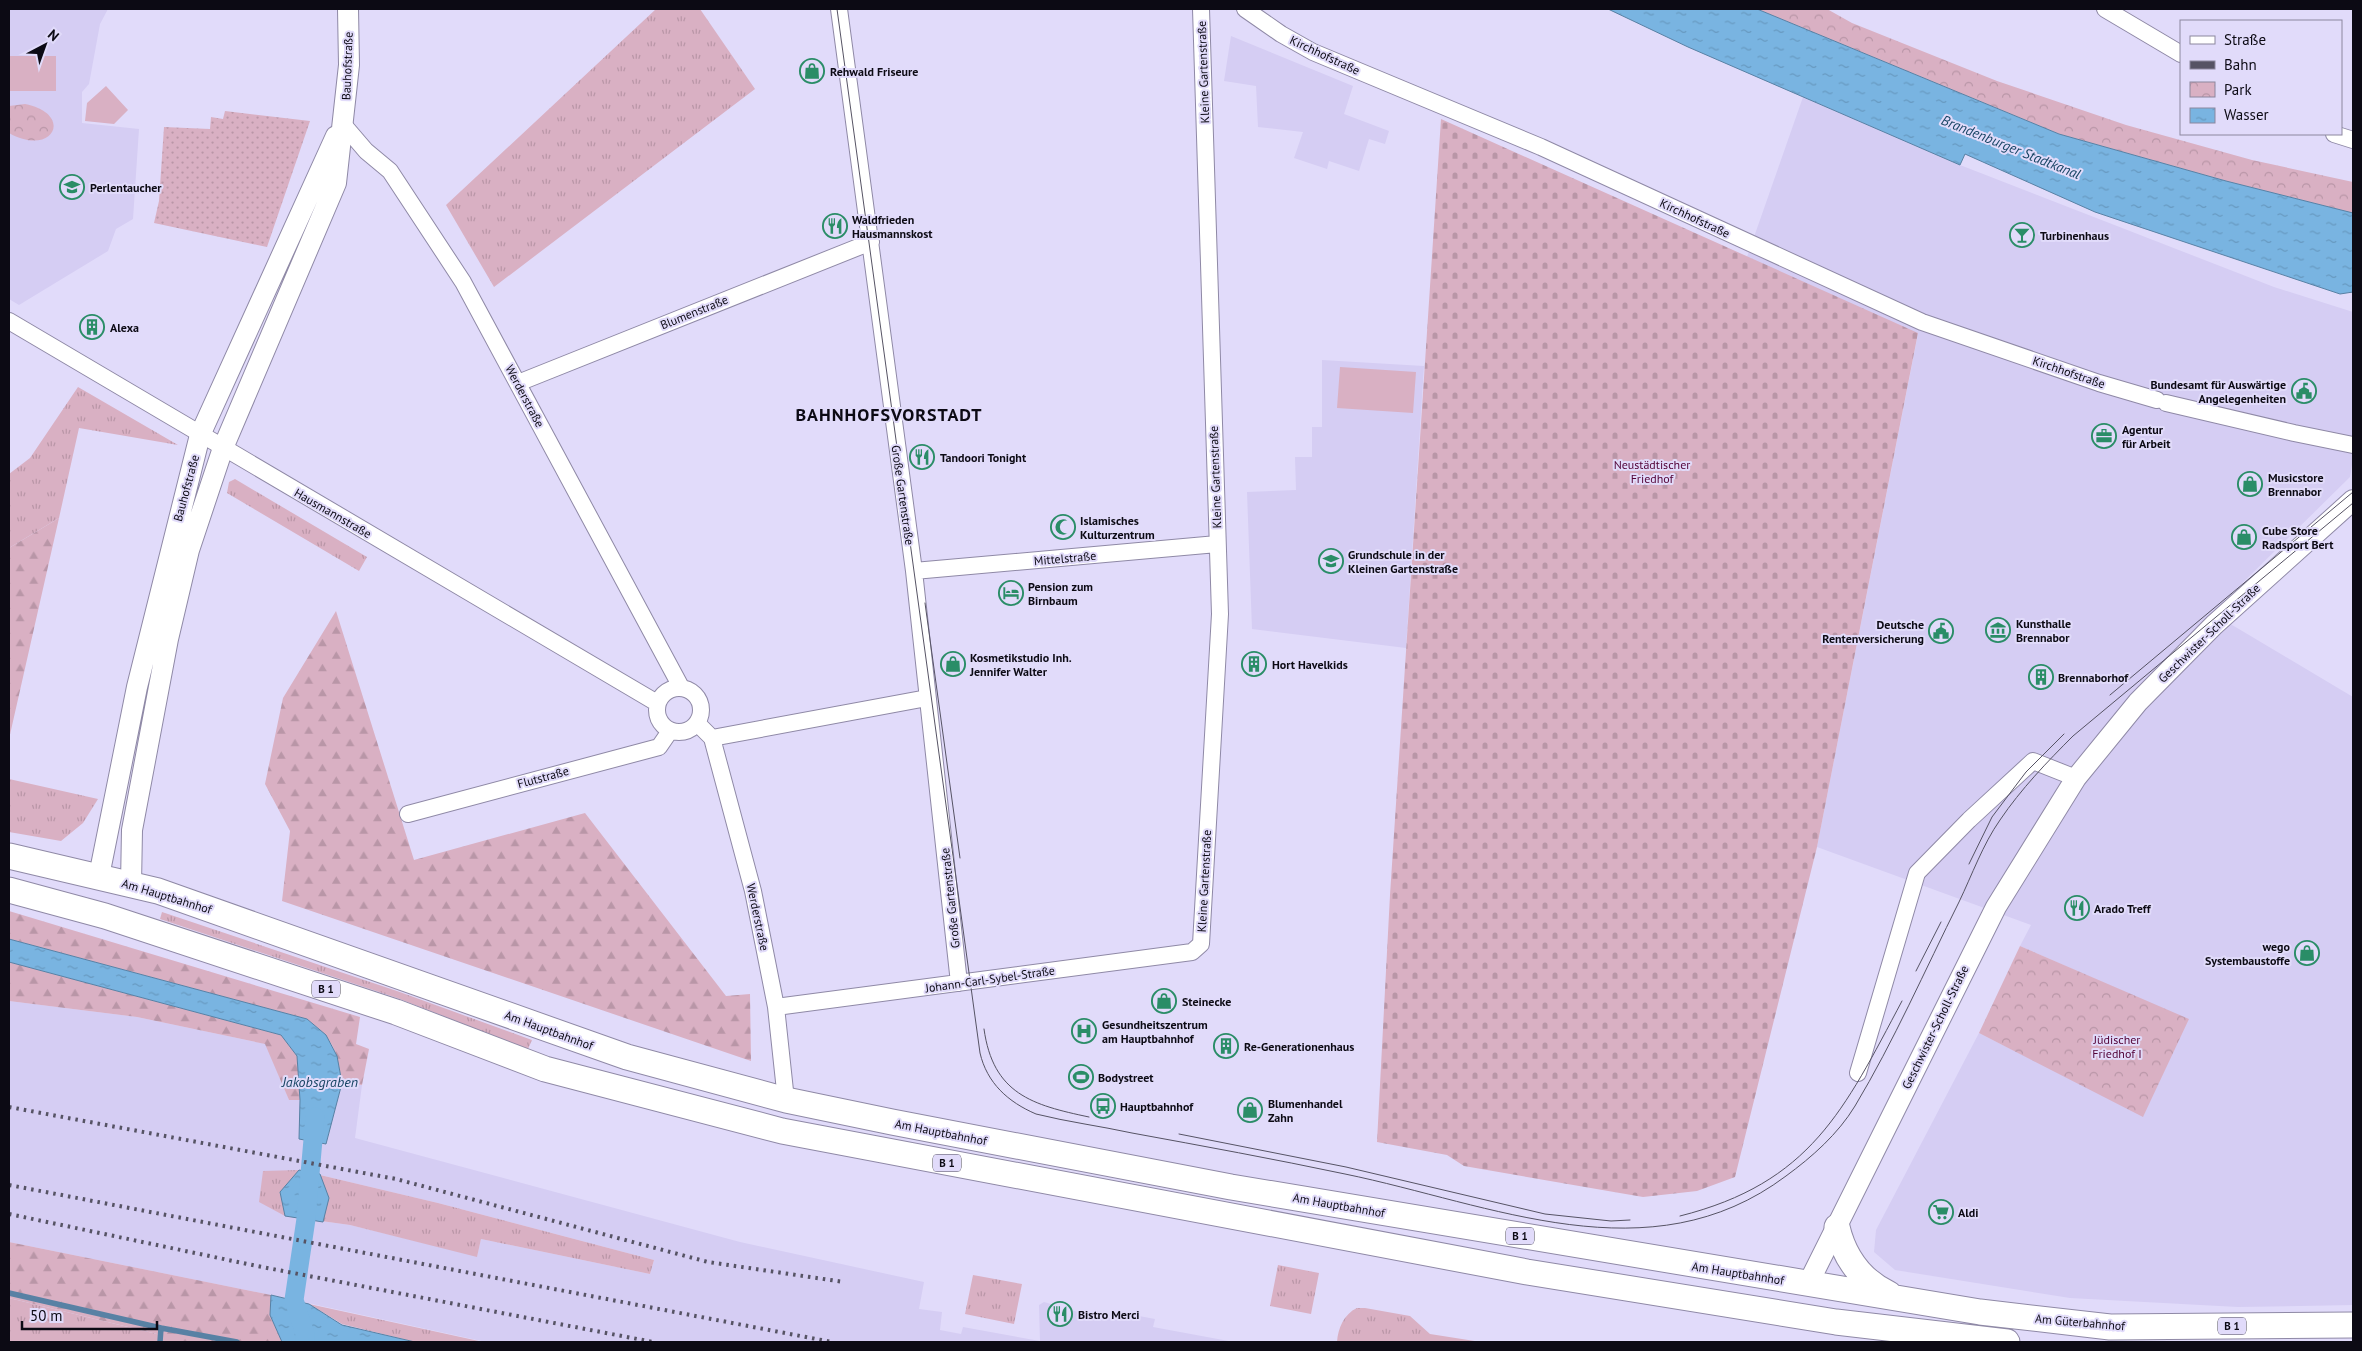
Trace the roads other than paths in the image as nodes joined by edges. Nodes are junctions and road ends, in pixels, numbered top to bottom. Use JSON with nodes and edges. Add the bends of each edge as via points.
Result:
{"nodes":[{"id":1,"x":348,"y":9,"type":"edge"},
{"id":2,"x":839,"y":9,"type":"edge"},
{"id":3,"x":1201,"y":9,"type":"edge"},
{"id":4,"x":1245,"y":9,"type":"edge"},
{"id":5,"x":2106,"y":9,"type":"edge"},
{"id":6,"x":2180,"y":53,"type":"edge"},
{"id":7,"x":342,"y":123,"type":"junction"},
{"id":8,"x":2337,"y":135,"type":"edge"},
{"id":9,"x":2353,"y":140,"type":"edge"},
{"id":10,"x":871,"y":242,"type":"junction"},
{"id":11,"x":9,"y":321,"type":"edge"},
{"id":12,"x":518,"y":383,"type":"junction"},
{"id":13,"x":200,"y":434,"type":"junction"},
{"id":14,"x":2353,"y":445,"type":"edge"},
{"id":15,"x":223,"y":448,"type":"junction"},
{"id":16,"x":2353,"y":500,"type":"edge"},
{"id":17,"x":1217,"y":544,"type":"junction"},
{"id":18,"x":914,"y":571,"type":"junction"},
{"id":19,"x":680,"y":687,"type":"junction"},
{"id":20,"x":927,"y":698,"type":"junction"},
{"id":21,"x":657,"y":703,"type":"junction"},
{"id":22,"x":697,"y":723,"type":"junction"},
{"id":23,"x":670,"y":730,"type":"junction"},
{"id":24,"x":712,"y":738,"type":"junction"},
{"id":25,"x":2076,"y":778,"type":"junction"},
{"id":26,"x":408,"y":814,"type":"dead end"},
{"id":27,"x":9,"y":856,"type":"edge"},
{"id":28,"x":99,"y":876,"type":"junction"},
{"id":29,"x":131,"y":884,"type":"junction"},
{"id":30,"x":9,"y":890,"type":"edge"},
{"id":31,"x":106,"y":916,"type":"junction"},
{"id":32,"x":1200,"y":944,"type":"joint"},
{"id":33,"x":959,"y":983,"type":"junction"},
{"id":34,"x":776,"y":1007,"type":"junction"},
{"id":35,"x":557,"y":1032,"type":"junction"},
{"id":36,"x":545,"y":1068,"type":"junction"},
{"id":37,"x":1858,"y":1073,"type":"dead end"},
{"id":38,"x":786,"y":1100,"type":"junction"},
{"id":39,"x":782,"y":1132,"type":"junction"},
{"id":40,"x":1837,"y":1227,"type":"junction"},
{"id":41,"x":1808,"y":1284,"type":"junction"},
{"id":42,"x":1910,"y":1301,"type":"junction"},
{"id":43,"x":1793,"y":1315,"type":"junction"},
{"id":44,"x":2353,"y":1325,"type":"edge"},
{"id":45,"x":2007,"y":1342,"type":"edge"}],
"edges":[{"from":1,"to":7,"type":"street","name":"Bauhofstraße","via":[[349,65]]},
{"from":2,"to":10,"type":"street","name":"Große Gartenstraße"},
{"from":3,"to":17,"type":"street","name":"Kleine Gartenstraße"},
{"from":4,"to":14,"type":"street","name":"Kirchhofstraße","via":[[1313,52],[1540,147],[1922,322],[2099,383],[2162,401],[2294,434]]},
{"from":5,"to":6,"type":"street"},
{"from":7,"to":12,"type":"street","name":"Werderstraße","via":[[366,152],[390,171],[463,282]]},
{"from":7,"to":13,"type":"street","name":"Bauhofstraße"},
{"from":7,"to":15,"type":"street","name":"Bauhofstraße","via":[[336,183]]},
{"from":8,"to":9,"type":"street"},
{"from":10,"to":12,"type":"street","name":"Blumenstraße"},
{"from":10,"to":18,"type":"street","name":"Große Gartenstraße"},
{"from":11,"to":13,"type":"street","name":"Hausmannstraße"},
{"from":12,"to":19,"type":"street","name":"Werderstraße"},
{"from":13,"to":15,"type":"street","name":"Hausmannstraße"},
{"from":13,"to":28,"type":"street","name":"Bauhofstraße","via":[[137,687]]},
{"from":15,"to":21,"type":"street","name":"Hausmannstraße"},
{"from":15,"to":29,"type":"street","name":"Bauhofstraße","via":[[189,550],[168,639],[132,830]]},
{"from":16,"to":25,"type":"street","name":"Geschwister-Scholl-Straße","via":[[2214,625],[2138,702]]},
{"from":17,"to":18,"type":"street","name":"Mittelstraße"},
{"from":17,"to":32,"type":"street","name":"Kleine Gartenstraße","via":[[1220,614]]},
{"from":18,"to":20,"type":"street","name":"Große Gartenstraße"},
{"from":19,"to":21,"type":"street","via":[[666,691]]},
{"from":19,"to":22,"type":"street","name":"Werderstraße","via":[[693,692],[701,703]]},
{"from":20,"to":24,"type":"street"},
{"from":20,"to":33,"type":"street","name":"Große Gartenstraße"},
{"from":21,"to":23,"type":"street","via":[[657,716]]},
{"from":22,"to":23,"type":"street","via":[[686,731]]},
{"from":22,"to":24,"type":"street"},
{"from":23,"to":26,"type":"street","name":"Flutstraße","via":[[660,747]]},
{"from":24,"to":34,"type":"street","name":"Werderstraße","via":[[753,891]]},
{"from":25,"to":37,"type":"street","via":[[2033,761],[1918,873]]},
{"from":25,"to":40,"type":"street","name":"Geschwister-Scholl-Straße","via":[[1996,907]]},
{"from":27,"to":28,"type":"main road","number":"B 1"},
{"from":28,"to":29,"type":"main road","name":"Am Hauptbahnhof","number":"B 1"},
{"from":28,"to":31,"type":"main road"},
{"from":29,"to":31,"type":"main road"},
{"from":29,"to":35,"type":"main road","name":"Am Hauptbahnhof","number":"B 1"},
{"from":30,"to":31,"type":"main road","number":"B 1"},
{"from":31,"to":36,"type":"main road","number":"B 1","via":[[423,1021]]},
{"from":32,"to":33,"type":"street","name":"Johann-Carl-Sybel-Straße","via":[[1192,952]]},
{"from":33,"to":34,"type":"street","name":"Johann-Carl-Sybel-Straße"},
{"from":34,"to":38,"type":"street","name":"Werderstraße"},
{"from":35,"to":36,"type":"main road"},
{"from":35,"to":38,"type":"main road","name":"Am Hauptbahnhof","number":"B 1","via":[[627,1057]]},
{"from":36,"to":39,"type":"main road","number":"B 1"},
{"from":38,"to":39,"type":"main road"},
{"from":38,"to":41,"type":"main road","name":"Am Hauptbahnhof","number":"B 1","via":[[1231,1186]]},
{"from":39,"to":43,"type":"main road","number":"B 1","via":[[1527,1272]]},
{"from":40,"to":41,"type":"street","name":"Geschwister-Scholl-Straße"},
{"from":40,"to":42,"type":"main road","via":[[1846,1254],[1866,1279],[1886,1293]]},
{"from":41,"to":42,"type":"main road","name":"Am Güterbahnhof","number":"B 1"},
{"from":41,"to":43,"type":"main road"},
{"from":42,"to":44,"type":"main road","name":"Am Güterbahnhof","number":"B 1","via":[[2110,1327]]},
{"from":43,"to":45,"type":"main road","number":"B 1"}]}
